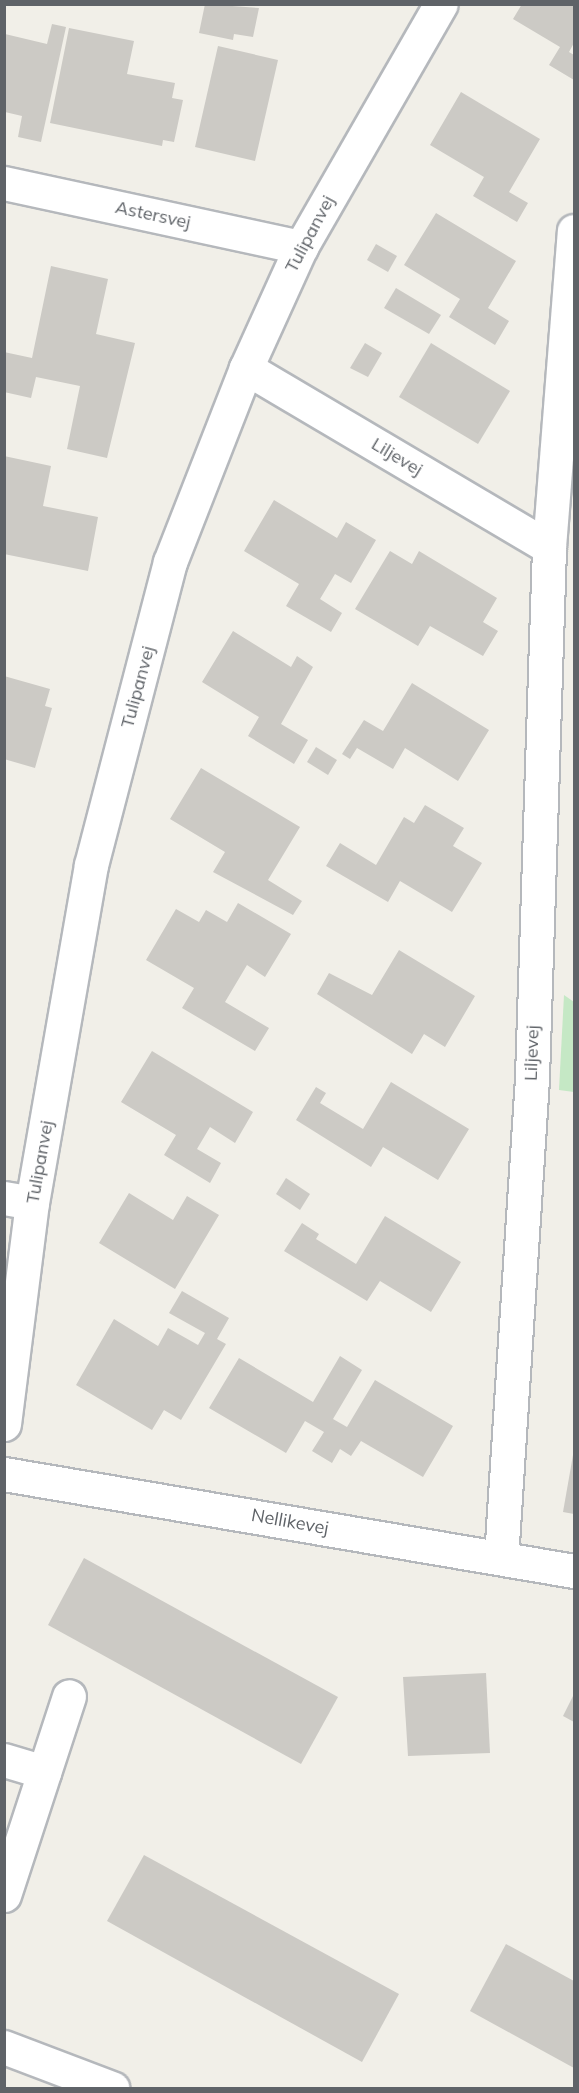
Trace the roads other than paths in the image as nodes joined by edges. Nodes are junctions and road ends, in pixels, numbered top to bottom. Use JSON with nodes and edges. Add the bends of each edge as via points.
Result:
{"nodes":[{"id":1,"x":441,"y":4,"type":"edge"},
{"id":2,"x":4,"y":183,"type":"edge"},
{"id":3,"x":574,"y":231,"type":"edge"},
{"id":4,"x":301,"y":247,"type":"junction"},
{"id":5,"x":246,"y":368,"type":"junction"},
{"id":6,"x":549,"y":547,"type":"junction"},
{"id":7,"x":18,"y":1201,"type":"edge"},
{"id":8,"x":4,"y":1424,"type":"edge"},
{"id":9,"x":4,"y":1474,"type":"edge"},
{"id":10,"x":501,"y":1558,"type":"junction"},
{"id":11,"x":574,"y":1571,"type":"edge"},
{"id":12,"x":69,"y":1696,"type":"dead end"},
{"id":13,"x":4,"y":1760,"type":"edge"},
{"id":14,"x":44,"y":1772,"type":"junction"},
{"id":15,"x":4,"y":1895,"type":"edge"},
{"id":16,"x":4,"y":2047,"type":"edge"},
{"id":17,"x":112,"y":2088,"type":"edge"}],
"edges":[{"from":1,"to":4,"type":"street","name":"Tulipanvej"},
{"from":2,"to":4,"type":"street","name":"Astersvej"},
{"from":3,"to":6,"type":"street","name":"Liljevej"},
{"from":4,"to":5,"type":"street","name":"Tulipanvej"},
{"from":5,"to":6,"type":"street","name":"Liljevej"},
{"from":5,"to":7,"type":"street","name":"Tulipanvej","via":[[170,562],[91,865]]},
{"from":6,"to":10,"type":"street","name":"Liljevej","via":[[532,1077]]},
{"from":7,"to":8,"type":"street","name":"Tulipanvej"},
{"from":9,"to":10,"type":"street","name":"Nellikevej"},
{"from":10,"to":11,"type":"street","name":"Nellikevej"},
{"from":12,"to":14,"type":"street"},
{"from":13,"to":14,"type":"street"},
{"from":14,"to":15,"type":"street"},
{"from":16,"to":17,"type":"street"}]}
